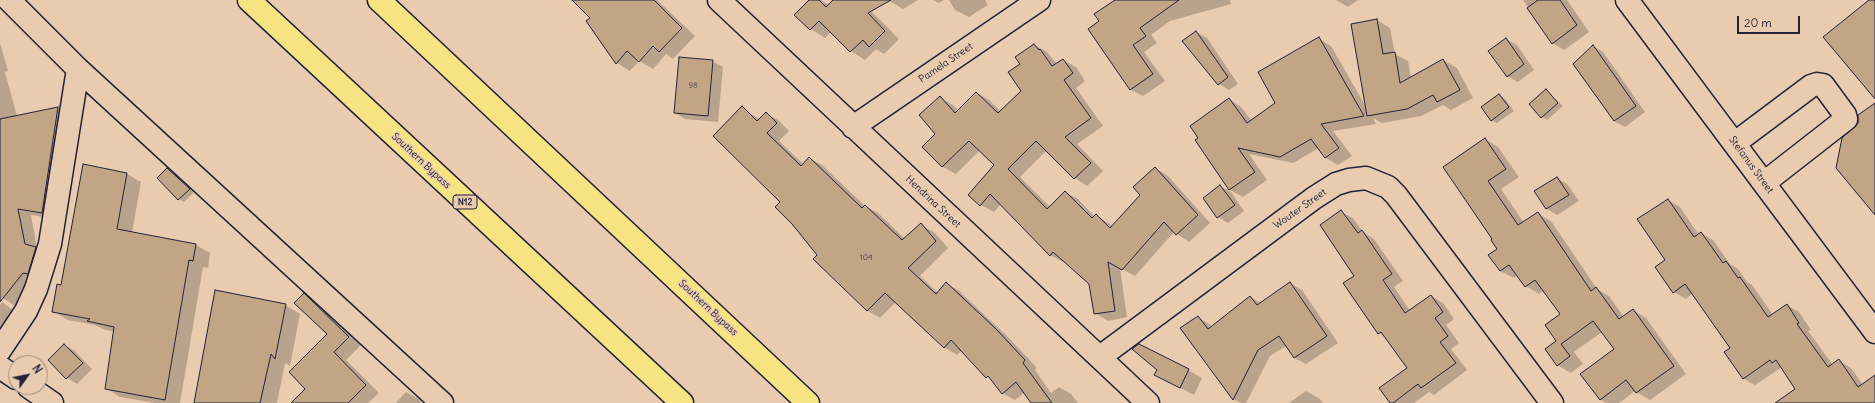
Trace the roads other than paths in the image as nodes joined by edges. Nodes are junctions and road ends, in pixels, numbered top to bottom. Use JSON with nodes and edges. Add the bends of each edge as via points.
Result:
{"nodes":[{"id":1,"x":9,"y":0,"type":"edge"},
{"id":2,"x":249,"y":0,"type":"edge"},
{"id":3,"x":379,"y":0,"type":"edge"},
{"id":4,"x":719,"y":0,"type":"edge"},
{"id":5,"x":1039,"y":0,"type":"edge"},
{"id":6,"x":1626,"y":0,"type":"edge"},
{"id":7,"x":78,"y":69,"type":"junction"},
{"id":8,"x":853,"y":126,"type":"junction"},
{"id":9,"x":1735,"y":143,"type":"junction"},
{"id":10,"x":1764,"y":183,"type":"junction"},
{"id":11,"x":1872,"y":321,"type":"edge"},
{"id":12,"x":0,"y":350,"type":"edge"},
{"id":13,"x":1100,"y":357,"type":"junction"},
{"id":14,"x":40,"y":395,"type":"edge"},
{"id":15,"x":52,"y":403,"type":"edge"},
{"id":16,"x":442,"y":403,"type":"edge"},
{"id":17,"x":682,"y":403,"type":"edge"},
{"id":18,"x":808,"y":403,"type":"edge"},
{"id":19,"x":1148,"y":403,"type":"edge"},
{"id":20,"x":1552,"y":403,"type":"edge"}],
"edges":[{"from":1,"to":7,"type":"street"},
{"from":2,"to":17,"type":"highway","name":"Southern Bypass","number":"N12"},
{"from":3,"to":18,"type":"highway","name":"Southern Bypass"},
{"from":4,"to":8,"type":"street","name":"Hendrina Street"},
{"from":5,"to":8,"type":"street","name":"Pamela Street"},
{"from":6,"to":9,"type":"street","name":"Stefanus Street"},
{"from":7,"to":12,"type":"street","via":[[50,244],[26,311]]},
{"from":7,"to":16,"type":"street"},
{"from":8,"to":13,"type":"street","name":"Hendrina Street"},
{"from":9,"to":10,"type":"street","name":"Stefanus Street"},
{"from":9,"to":10,"type":"street","via":[[1817,84],[1823,85],[1845,115],[1846,119]]},
{"from":10,"to":11,"type":"street","name":"Stefanus Street"},
{"from":13,"to":19,"type":"street","name":"Hendrina Street"},
{"from":13,"to":20,"type":"street","name":"Wouter Street","via":[[1314,198],[1336,184],[1366,178],[1388,187],[1396,195]]},
{"from":14,"to":15,"type":"street"}]}
